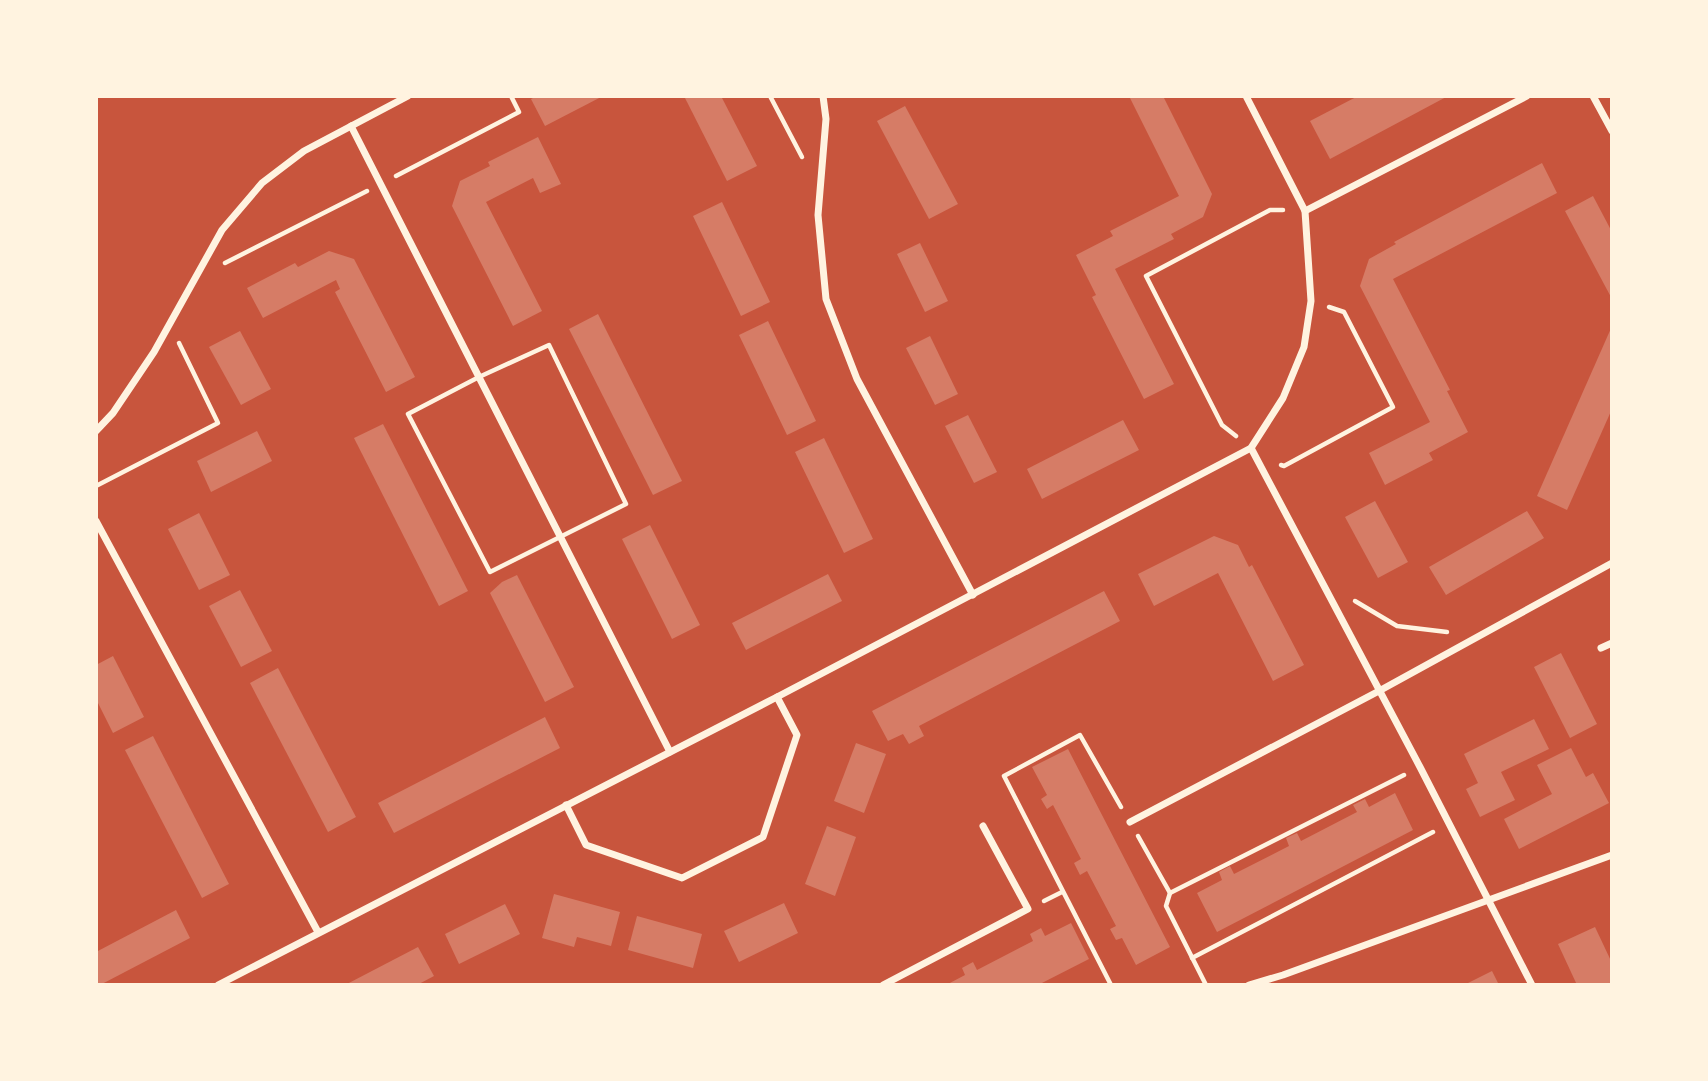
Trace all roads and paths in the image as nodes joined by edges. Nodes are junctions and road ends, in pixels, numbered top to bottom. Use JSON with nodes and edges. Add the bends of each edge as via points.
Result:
{"nodes":[{"id":1,"x":408,"y":96,"type":"edge"},
{"id":2,"x":770,"y":96,"type":"edge"},
{"id":3,"x":822,"y":96,"type":"edge"},
{"id":4,"x":1246,"y":96,"type":"edge"},
{"id":5,"x":1527,"y":96,"type":"edge"},
{"id":6,"x":1593,"y":96,"type":"edge"},
{"id":7,"x":351,"y":126,"type":"junction"},
{"id":8,"x":1612,"y":131,"type":"edge"},
{"id":9,"x":820,"y":191,"type":"junction"},
{"id":10,"x":1305,"y":211,"type":"junction"},
{"id":11,"x":1311,"y":301,"type":"junction"},
{"id":12,"x":170,"y":324,"type":"junction"},
{"id":13,"x":96,"y":431,"type":"edge"},
{"id":14,"x":1251,"y":448,"type":"junction"},
{"id":15,"x":96,"y":486,"type":"edge"},
{"id":16,"x":96,"y":521,"type":"edge"},
{"id":17,"x":1612,"y":563,"type":"edge"},
{"id":18,"x":972,"y":595,"type":"junction"},
{"id":19,"x":1351,"y":598,"type":"dead end"},
{"id":20,"x":1451,"y":632,"type":"dead end"},
{"id":21,"x":1612,"y":643,"type":"edge"},
{"id":22,"x":1601,"y":648,"type":"dead end"},
{"id":23,"x":1379,"y":691,"type":"junction"},
{"id":24,"x":777,"y":697,"type":"junction"},
{"id":25,"x":670,"y":751,"type":"junction"},
{"id":26,"x":1420,"y":767,"type":"junction"},
{"id":27,"x":566,"y":805,"type":"junction"},
{"id":28,"x":1130,"y":822,"type":"junction"},
{"id":29,"x":1449,"y":824,"type":"junction"},
{"id":30,"x":984,"y":826,"type":"dead end"},
{"id":31,"x":1612,"y":855,"type":"edge"},
{"id":32,"x":1170,"y":893,"type":"junction"},
{"id":33,"x":1489,"y":900,"type":"junction"},
{"id":34,"x":318,"y":932,"type":"junction"},
{"id":35,"x":1192,"y":958,"type":"junction"},
{"id":36,"x":218,"y":985,"type":"edge"},
{"id":37,"x":883,"y":985,"type":"edge"},
{"id":38,"x":1111,"y":985,"type":"edge"},
{"id":39,"x":1206,"y":985,"type":"edge"},
{"id":40,"x":1249,"y":985,"type":"edge"},
{"id":41,"x":1532,"y":985,"type":"edge"}],
"edges":[{"from":1,"to":7,"type":"street"},
{"from":2,"to":9,"type":"path"},
{"from":3,"to":9,"type":"street","via":[[826,120]]},
{"from":4,"to":10,"type":"street"},
{"from":5,"to":10,"type":"street"},
{"from":6,"to":8,"type":"street"},
{"from":7,"to":12,"type":"street","via":[[304,151],[261,183],[222,230]]},
{"from":7,"to":25,"type":"street"},
{"from":9,"to":18,"type":"street","via":[[826,299],[857,379]]},
{"from":10,"to":11,"type":"street"},
{"from":10,"to":14,"type":"path","via":[[1270,210],[1146,276],[1222,425]]},
{"from":11,"to":14,"type":"street","via":[[1304,347],[1283,398]]},
{"from":11,"to":14,"type":"path","via":[[1344,312],[1393,407],[1284,467]]},
{"from":12,"to":13,"type":"street","via":[[113,413]]},
{"from":12,"to":15,"type":"path","via":[[218,423]]},
{"from":14,"to":18,"type":"street"},
{"from":14,"to":23,"type":"street"},
{"from":16,"to":34,"type":"street"},
{"from":17,"to":23,"type":"street"},
{"from":18,"to":24,"type":"street"},
{"from":19,"to":20,"type":"path","via":[[1396,626]]},
{"from":21,"to":22,"type":"street"},
{"from":23,"to":26,"type":"street"},
{"from":23,"to":28,"type":"street"},
{"from":24,"to":25,"type":"street"},
{"from":24,"to":27,"type":"street","via":[[797,735],[763,836],[682,878],[586,845]]},
{"from":25,"to":27,"type":"street"},
{"from":26,"to":29,"type":"street"},
{"from":26,"to":32,"type":"path"},
{"from":27,"to":34,"type":"street"},
{"from":28,"to":32,"type":"path"},
{"from":28,"to":38,"type":"path","via":[[1080,735],[1004,776]]},
{"from":29,"to":33,"type":"street"},
{"from":29,"to":35,"type":"path"},
{"from":30,"to":37,"type":"street","via":[[1028,909]]},
{"from":31,"to":33,"type":"street"},
{"from":32,"to":35,"type":"path","via":[[1166,906]]},
{"from":33,"to":40,"type":"street"},
{"from":33,"to":41,"type":"street"},
{"from":34,"to":36,"type":"street"},
{"from":35,"to":39,"type":"path"}]}
